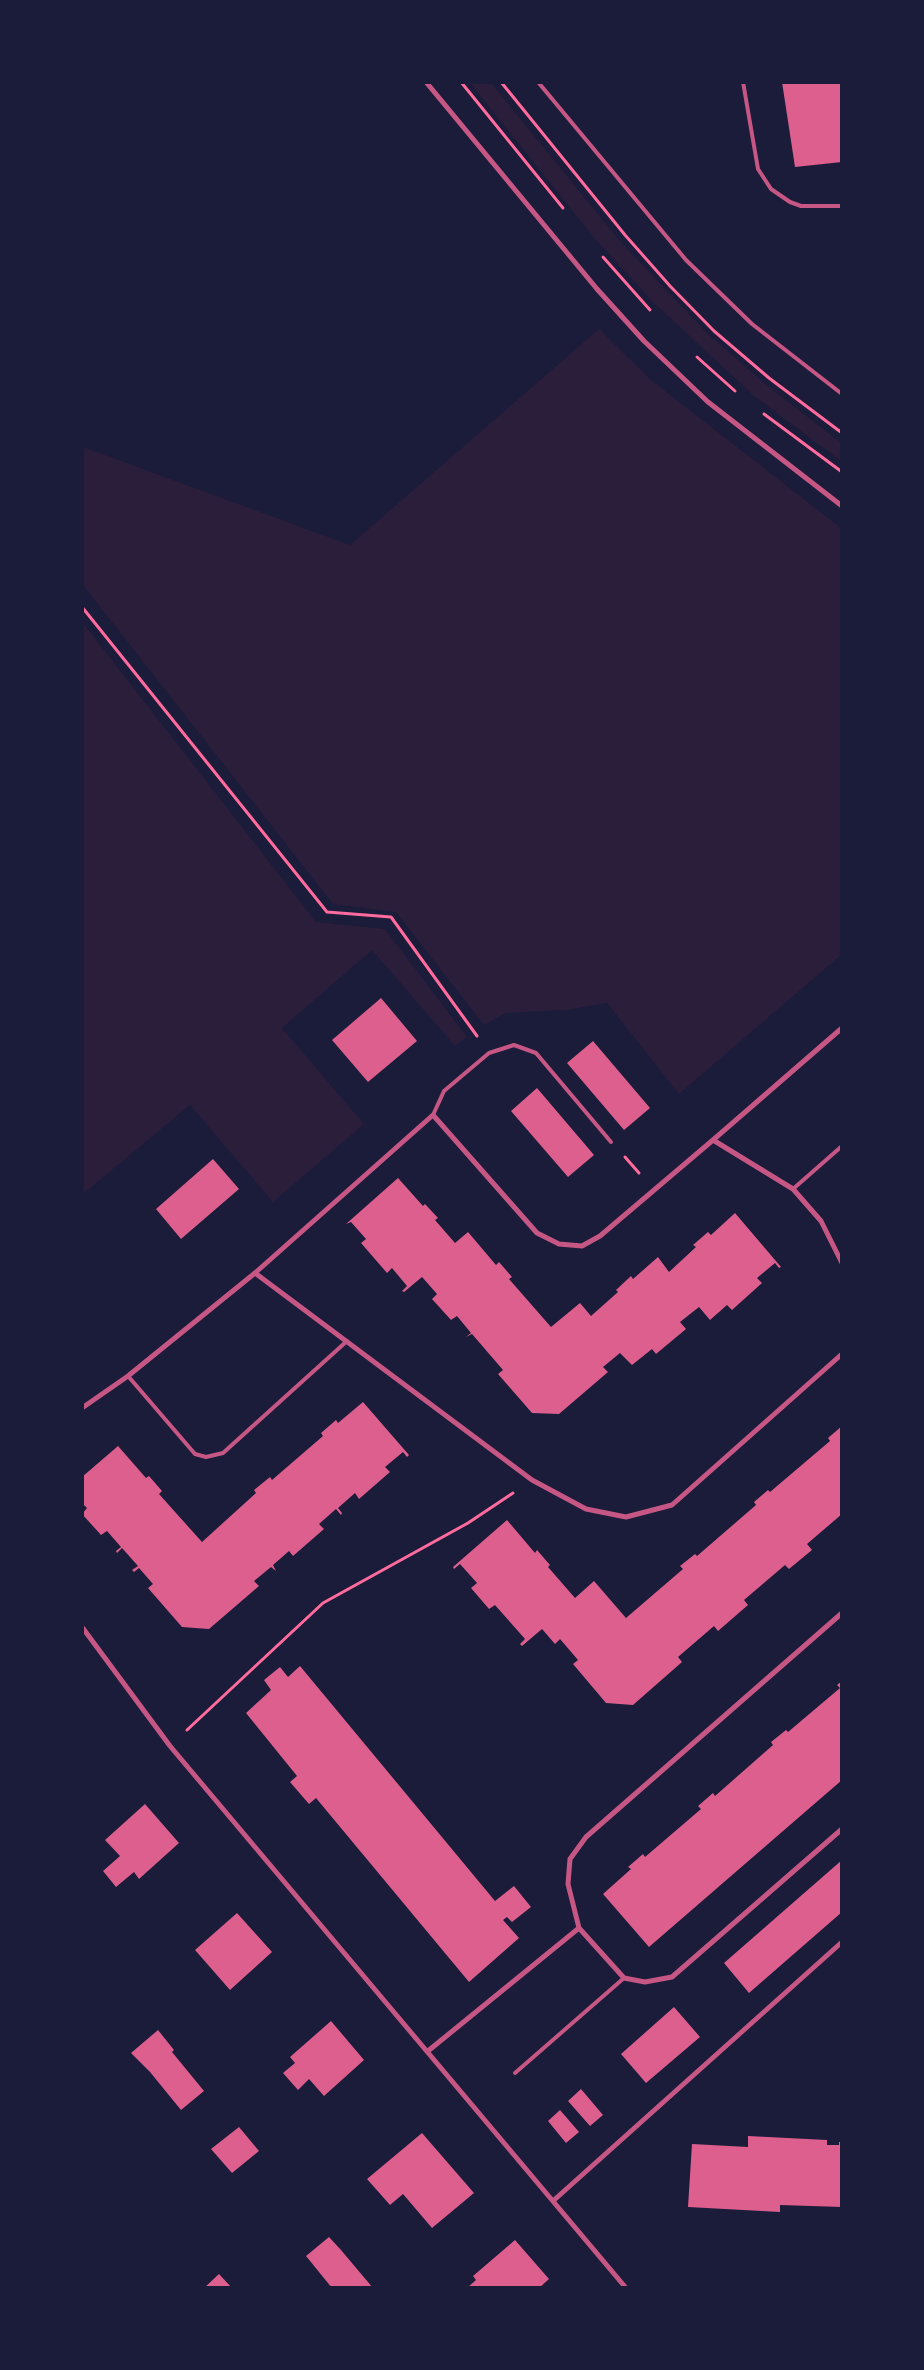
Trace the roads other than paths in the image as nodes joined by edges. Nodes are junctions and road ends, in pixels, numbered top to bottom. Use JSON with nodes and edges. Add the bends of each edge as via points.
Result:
{"nodes":[{"id":1,"x":426,"y":82,"type":"edge"},
{"id":2,"x":538,"y":82,"type":"edge"},
{"id":3,"x":743,"y":82,"type":"edge"},
{"id":4,"x":842,"y":206,"type":"edge"},
{"id":5,"x":842,"y":394,"type":"edge"},
{"id":6,"x":842,"y":506,"type":"edge"},
{"id":7,"x":842,"y":1028,"type":"edge"},
{"id":8,"x":433,"y":1115,"type":"junction"},
{"id":9,"x":713,"y":1140,"type":"junction"},
{"id":10,"x":612,"y":1142,"type":"road end"},
{"id":11,"x":842,"y":1146,"type":"edge"},
{"id":12,"x":793,"y":1189,"type":"junction"},
{"id":13,"x":841,"y":1263,"type":"edge"},
{"id":14,"x":255,"y":1273,"type":"junction"},
{"id":15,"x":347,"y":1341,"type":"junction"},
{"id":16,"x":842,"y":1354,"type":"edge"},
{"id":17,"x":128,"y":1376,"type":"junction"},
{"id":18,"x":82,"y":1408,"type":"edge"},
{"id":19,"x":842,"y":1613,"type":"edge"},
{"id":20,"x":82,"y":1627,"type":"edge"},
{"id":21,"x":842,"y":1829,"type":"edge"},
{"id":22,"x":579,"y":1928,"type":"junction"},
{"id":23,"x":842,"y":1942,"type":"edge"},
{"id":24,"x":624,"y":1978,"type":"junction"},
{"id":25,"x":428,"y":2051,"type":"junction"},
{"id":26,"x":515,"y":2074,"type":"dead end"},
{"id":27,"x":553,"y":2201,"type":"junction"},
{"id":28,"x":626,"y":2288,"type":"edge"}],
"edges":[{"from":1,"to":6,"type":"street","via":[[644,341],[708,402]]},
{"from":2,"to":5,"type":"lane","via":[[686,260],[752,324]]},
{"from":3,"to":4,"type":"lane","via":[[758,169],[770,189],[801,206]]},
{"from":7,"to":9,"type":"street"},
{"from":8,"to":9,"type":"street","via":[[536,1233],[558,1244],[582,1246],[600,1236]]},
{"from":8,"to":10,"type":"lane","via":[[444,1092],[489,1052],[514,1045],[536,1053]]},
{"from":8,"to":14,"type":"street"},
{"from":9,"to":12,"type":"street"},
{"from":11,"to":12,"type":"lane"},
{"from":12,"to":13,"type":"street","via":[[821,1221]]},
{"from":14,"to":15,"type":"street"},
{"from":14,"to":17,"type":"street"},
{"from":15,"to":16,"type":"street","via":[[532,1480],[586,1509],[626,1517],[672,1505]]},
{"from":15,"to":17,"type":"lane","via":[[222,1453],[206,1457],[195,1454]]},
{"from":17,"to":18,"type":"street"},
{"from":19,"to":22,"type":"street","via":[[586,1837],[570,1859],[568,1884]]},
{"from":20,"to":25,"type":"street","via":[[170,1746]]},
{"from":21,"to":24,"type":"street","via":[[672,1977],[645,1982]]},
{"from":22,"to":24,"type":"street"},
{"from":22,"to":25,"type":"street"},
{"from":23,"to":27,"type":"street"},
{"from":24,"to":26,"type":"lane"},
{"from":25,"to":27,"type":"street"},
{"from":27,"to":28,"type":"street"}]}
